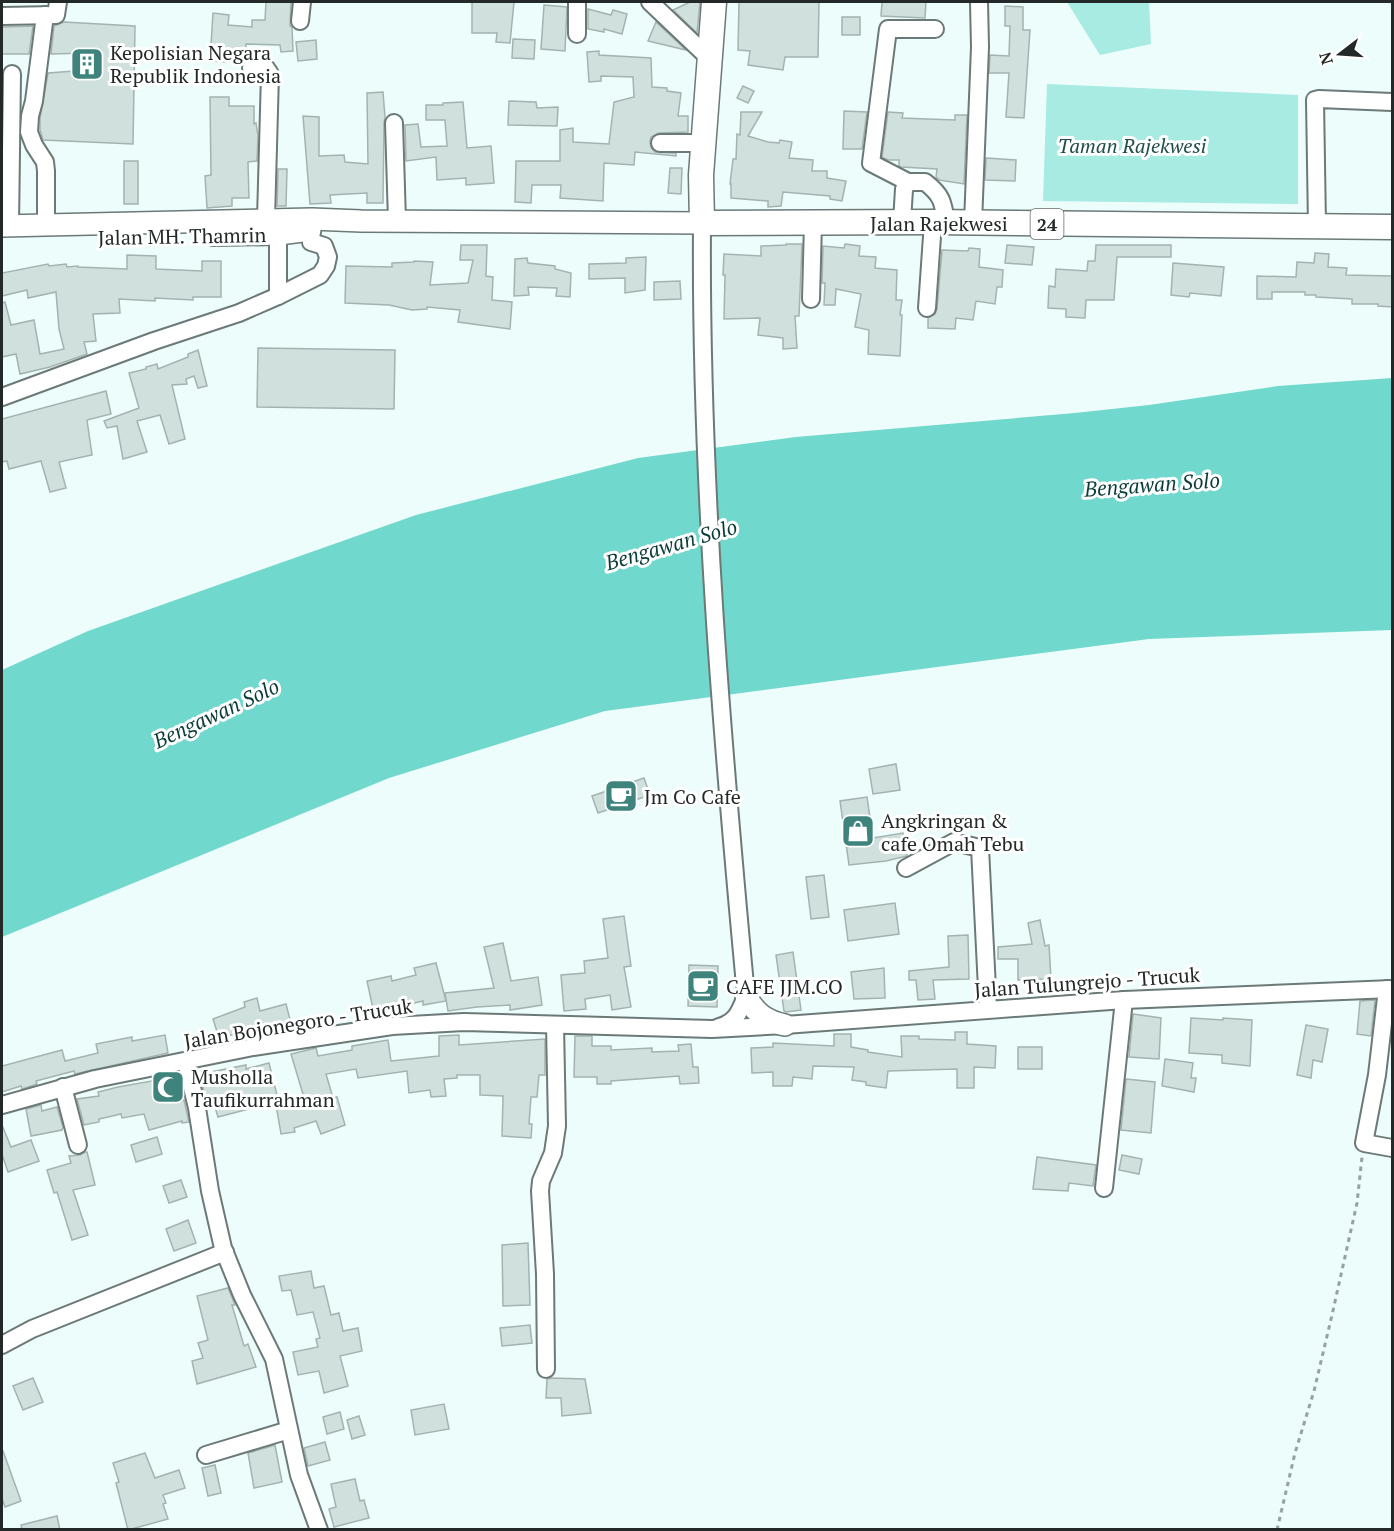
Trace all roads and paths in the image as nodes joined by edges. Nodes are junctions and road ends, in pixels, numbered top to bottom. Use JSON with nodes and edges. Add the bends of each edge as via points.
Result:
{"nodes":[{"id":1,"x":58,"y":2,"type":"edge"},
{"id":2,"x":302,"y":2,"type":"edge"},
{"id":3,"x":577,"y":2,"type":"edge"},
{"id":4,"x":650,"y":2,"type":"edge"},
{"id":5,"x":714,"y":2,"type":"edge"},
{"id":6,"x":979,"y":2,"type":"edge"},
{"id":7,"x":45,"y":15,"type":"junction"},
{"id":8,"x":2,"y":16,"type":"edge"},
{"id":9,"x":300,"y":21,"type":"dead end"},
{"id":10,"x":935,"y":29,"type":"dead end"},
{"id":11,"x":577,"y":34,"type":"dead end"},
{"id":12,"x":709,"y":58,"type":"junction"},
{"id":13,"x":251,"y":68,"type":"dead end"},
{"id":14,"x":12,"y":74,"type":"dead end"},
{"id":15,"x":1392,"y":102,"type":"edge"},
{"id":16,"x":394,"y":123,"type":"dead end"},
{"id":17,"x":660,"y":143,"type":"dead end"},
{"id":18,"x":703,"y":143,"type":"junction"},
{"id":19,"x":908,"y":182,"type":"junction"},
{"id":20,"x":266,"y":219,"type":"junction"},
{"id":21,"x":361,"y":221,"type":"junction"},
{"id":22,"x":397,"y":221,"type":"junction"},
{"id":23,"x":902,"y":222,"type":"junction"},
{"id":24,"x":939,"y":222,"type":"junction"},
{"id":25,"x":813,"y":223,"type":"junction"},
{"id":26,"x":973,"y":223,"type":"junction"},
{"id":27,"x":702,"y":224,"type":"junction"},
{"id":28,"x":1317,"y":226,"type":"junction"},
{"id":29,"x":1392,"y":227,"type":"edge"},
{"id":30,"x":43,"y":229,"type":"junction"},
{"id":31,"x":4,"y":230,"type":"edge"},
{"id":32,"x":121,"y":230,"type":"junction"},
{"id":33,"x":312,"y":230,"type":"junction"},
{"id":34,"x":278,"y":242,"type":"dead end"},
{"id":35,"x":278,"y":296,"type":"junction"},
{"id":36,"x":811,"y":299,"type":"dead end"},
{"id":37,"x":927,"y":308,"type":"dead end"},
{"id":38,"x":2,"y":398,"type":"edge"},
{"id":39,"x":906,"y":868,"type":"dead end"},
{"id":40,"x":1390,"y":989,"type":"edge"},
{"id":41,"x":746,"y":996,"type":"junction"},
{"id":42,"x":1124,"y":1000,"type":"junction"},
{"id":43,"x":988,"y":1009,"type":"junction"},
{"id":44,"x":555,"y":1025,"type":"junction"},
{"id":45,"x":785,"y":1025,"type":"junction"},
{"id":46,"x":712,"y":1029,"type":"junction"},
{"id":47,"x":186,"y":1062,"type":"junction"},
{"id":48,"x":63,"y":1087,"type":"junction"},
{"id":49,"x":2,"y":1105,"type":"edge"},
{"id":50,"x":1364,"y":1143,"type":"junction"},
{"id":51,"x":78,"y":1145,"type":"dead end"},
{"id":52,"x":1392,"y":1148,"type":"edge"},
{"id":53,"x":1104,"y":1188,"type":"dead end"},
{"id":54,"x":225,"y":1252,"type":"junction"},
{"id":55,"x":2,"y":1345,"type":"edge"},
{"id":56,"x":546,"y":1369,"type":"dead end"},
{"id":57,"x":289,"y":1430,"type":"junction"},
{"id":58,"x":206,"y":1455,"type":"dead end"},
{"id":59,"x":319,"y":1530,"type":"edge"},
{"id":60,"x":1277,"y":1530,"type":"edge"}],
"edges":[{"from":1,"to":7,"type":"street","via":[[57,15]]},
{"from":2,"to":9,"type":"street"},
{"from":3,"to":11,"type":"street"},
{"from":4,"to":12,"type":"street"},
{"from":5,"to":12,"type":"highway"},
{"from":6,"to":26,"type":"street"},
{"from":7,"to":8,"type":"street"},
{"from":7,"to":30,"type":"street","via":[[29,132],[45,162]]},
{"from":10,"to":19,"type":"street","via":[[888,28],[871,163]]},
{"from":12,"to":18,"type":"highway"},
{"from":13,"to":20,"type":"street","via":[[266,68],[270,74]]},
{"from":14,"to":31,"type":"street"},
{"from":15,"to":28,"type":"street","via":[[1315,100]]},
{"from":16,"to":22,"type":"street"},
{"from":17,"to":18,"type":"street"},
{"from":18,"to":27,"type":"highway"},
{"from":19,"to":23,"type":"street"},
{"from":19,"to":24,"type":"street","via":[[925,182],[938,193],[942,201]]},
{"from":20,"to":21,"type":"main road","name":"Jalan MH. Thamrin"},
{"from":20,"to":32,"type":"main road","name":"Jalan MH. Thamrin"},
{"from":21,"to":22,"type":"main road","name":"Jalan MH. Thamrin"},
{"from":21,"to":33,"type":"main road","name":"Jalan MH. Thamrin"},
{"from":22,"to":27,"type":"main road","name":"Jalan MH. Thamrin"},
{"from":23,"to":24,"type":"highway","name":"Jalan Rajekwesi","number":"24"},
{"from":23,"to":25,"type":"highway","name":"Jalan Rajekwesi","number":"24"},
{"from":24,"to":26,"type":"highway","name":"Jalan Rajekwesi","number":"24"},
{"from":24,"to":37,"type":"street"},
{"from":25,"to":27,"type":"highway","name":"Jalan Rajekwesi","number":"24"},
{"from":25,"to":36,"type":"street"},
{"from":26,"to":28,"type":"highway","name":"Jalan Rajekwesi","number":"24"},
{"from":27,"to":41,"type":"street","via":[[704,412],[723,748]]},
{"from":28,"to":29,"type":"highway","name":"Jalan Rajekwesi","number":"24"},
{"from":30,"to":31,"type":"main road","name":"Jalan MH. Thamrin"},
{"from":30,"to":32,"type":"main road","name":"Jalan MH. Thamrin"},
{"from":32,"to":33,"type":"main road","name":"Jalan MH. Thamrin","via":[[279,234]]},
{"from":33,"to":35,"type":"street","via":[[311,242],[324,246],[326,266],[320,274]]},
{"from":34,"to":35,"type":"street"},
{"from":35,"to":38,"type":"street"},
{"from":39,"to":43,"type":"street","via":[[954,842],[980,848]]},
{"from":40,"to":42,"type":"street","name":"Jalan Tulungrejo - Trucuk"},
{"from":40,"to":50,"type":"street"},
{"from":41,"to":45,"type":"main road","via":[[761,1016]]},
{"from":41,"to":46,"type":"street","via":[[732,1022]]},
{"from":42,"to":43,"type":"street","name":"Jalan Tulungrejo - Trucuk"},
{"from":42,"to":53,"type":"street"},
{"from":43,"to":45,"type":"street","name":"Jalan Tulungrejo - Trucuk"},
{"from":44,"to":46,"type":"street","name":"Jalan Bojonegoro - Trucuk"},
{"from":44,"to":47,"type":"street","name":"Jalan Bojonegoro - Trucuk","via":[[464,1022],[392,1026],[253,1047]]},
{"from":44,"to":56,"type":"street","via":[[557,1126],[540,1191]]},
{"from":45,"to":46,"type":"street","name":"Jalan Bojonegoro - Trucuk"},
{"from":47,"to":48,"type":"street","name":"Jalan Bojonegoro - Trucuk"},
{"from":47,"to":54,"type":"street"},
{"from":48,"to":49,"type":"street","name":"Jalan Bojonegoro - Trucuk"},
{"from":48,"to":51,"type":"street"},
{"from":50,"to":52,"type":"street"},
{"from":50,"to":60,"type":"path","via":[[1357,1203],[1332,1315]]},
{"from":54,"to":55,"type":"street","via":[[32,1329]]},
{"from":54,"to":57,"type":"street","via":[[274,1359]]},
{"from":57,"to":58,"type":"street"},
{"from":57,"to":59,"type":"street","via":[[299,1475]]}]}
